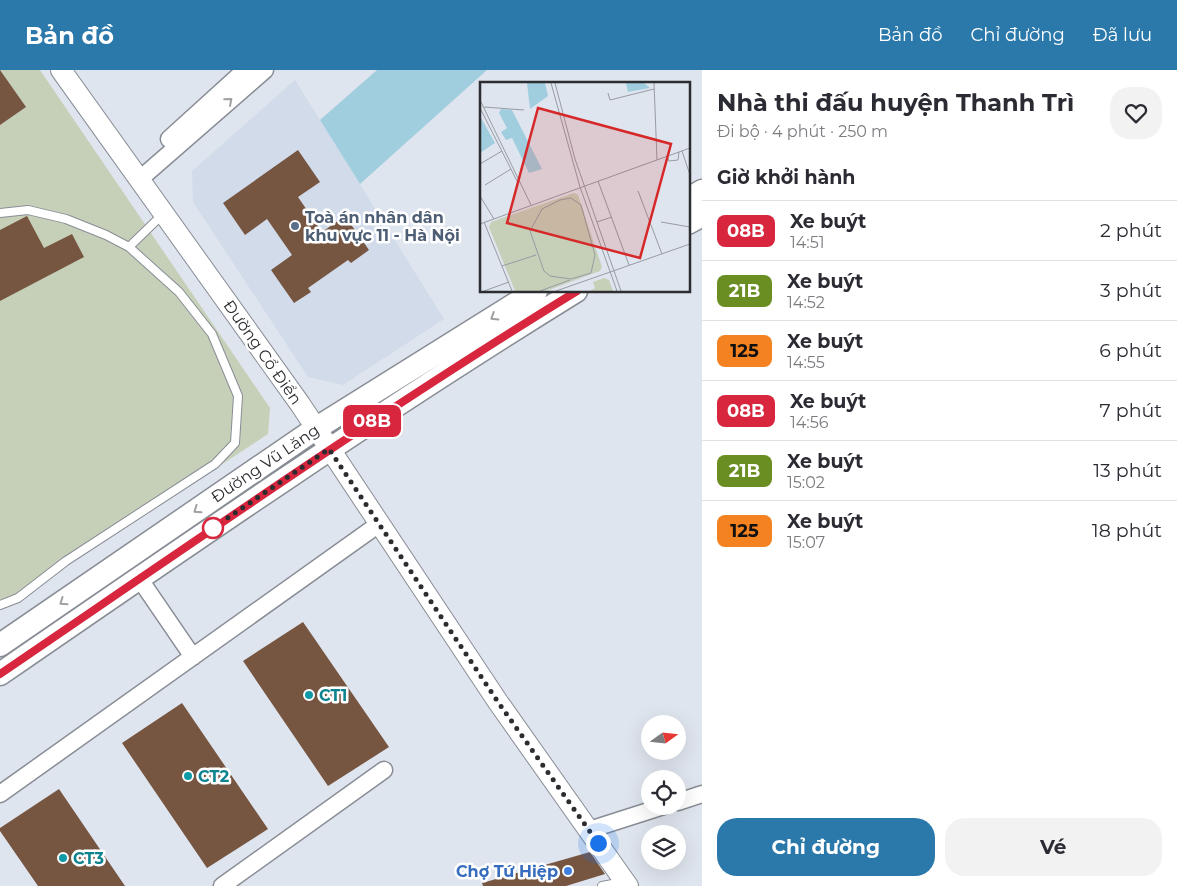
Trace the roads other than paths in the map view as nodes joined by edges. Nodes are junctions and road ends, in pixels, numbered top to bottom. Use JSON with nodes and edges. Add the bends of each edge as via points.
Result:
{"nodes":[{"id":1,"x":61,"y":70,"type":"edge"},
{"id":2,"x":245,"y":70,"type":"edge"},
{"id":3,"x":265,"y":70,"type":"edge"},
{"id":4,"x":137,"y":175,"type":"junction"},
{"id":5,"x":702,"y":191,"type":"edge"},
{"id":6,"x":690,"y":198,"type":"edge"},
{"id":7,"x":0,"y":213,"type":"edge"},
{"id":8,"x":165,"y":213,"type":"junction"},
{"id":9,"x":702,"y":215,"type":"edge"},
{"id":10,"x":690,"y":222,"type":"edge"},
{"id":11,"x":129,"y":247,"type":"junction"},
{"id":12,"x":534,"y":292,"type":"edge"},
{"id":13,"x":574,"y":292,"type":"edge"},
{"id":14,"x":315,"y":429,"type":"junction"},
{"id":15,"x":329,"y":449,"type":"junction"},
{"id":16,"x":379,"y":524,"type":"junction"},
{"id":17,"x":139,"y":578,"type":"junction"},
{"id":18,"x":0,"y":605,"type":"edge"},
{"id":19,"x":0,"y":645,"type":"edge"},
{"id":20,"x":193,"y":658,"type":"junction"},
{"id":21,"x":0,"y":674,"type":"edge"},
{"id":22,"x":384,"y":770,"type":"dead end"},
{"id":23,"x":0,"y":794,"type":"edge"},
{"id":24,"x":702,"y":794,"type":"edge"},
{"id":25,"x":686,"y":799,"type":"edge"},
{"id":26,"x":641,"y":813,"type":"edge"},
{"id":27,"x":589,"y":830,"type":"junction"},
{"id":28,"x":626,"y":884,"type":"edge"},
{"id":29,"x":222,"y":886,"type":"edge"},
{"id":30,"x":602,"y":886,"type":"edge"}],
"edges":[{"from":1,"to":4,"type":"street","name":"Đường Cổ Điển"},
{"from":2,"to":4,"type":"street"},
{"from":4,"to":3,"type":"street","one_way":true},
{"from":4,"to":8,"type":"street","name":"Đường Cổ Điển"},
{"from":5,"to":6,"type":"main road"},
{"from":7,"to":11,"type":"lane","via":[[28,210],[66,219]]},
{"from":8,"to":11,"type":"lane"},
{"from":8,"to":14,"type":"street","name":"Đường Cổ Điển"},
{"from":9,"to":10,"type":"main road"},
{"from":11,"to":18,"type":"lane","via":[[179,292],[212,334],[238,396],[236,443],[215,464],[66,561],[18,598]]},
{"from":12,"to":14,"type":"main road","name":"Đường Vũ Lăng","one_way":true},
{"from":13,"to":15,"type":"main road","name":"Đường Vũ Lăng"},
{"from":14,"to":15,"type":"street","name":"Đường Cổ Điển"},
{"from":14,"to":19,"type":"main road","name":"Đường Vũ Lăng","one_way":true},
{"from":15,"to":16,"type":"street","name":"Đường Cổ Điển"},
{"from":15,"to":17,"type":"main road","name":"Đường Vũ Lăng"},
{"from":16,"to":20,"type":"street"},
{"from":16,"to":27,"type":"street","name":"Đường Cổ Điển","via":[[498,702]]},
{"from":17,"to":20,"type":"street"},
{"from":17,"to":21,"type":"main road","name":"Đường Vũ Lăng"},
{"from":20,"to":23,"type":"street"},
{"from":22,"to":29,"type":"street"},
{"from":24,"to":25,"type":"street"},
{"from":26,"to":27,"type":"street"},
{"from":27,"to":28,"type":"street","name":"Đường Cổ Điển"},
{"from":28,"to":30,"type":"lane"}]}
